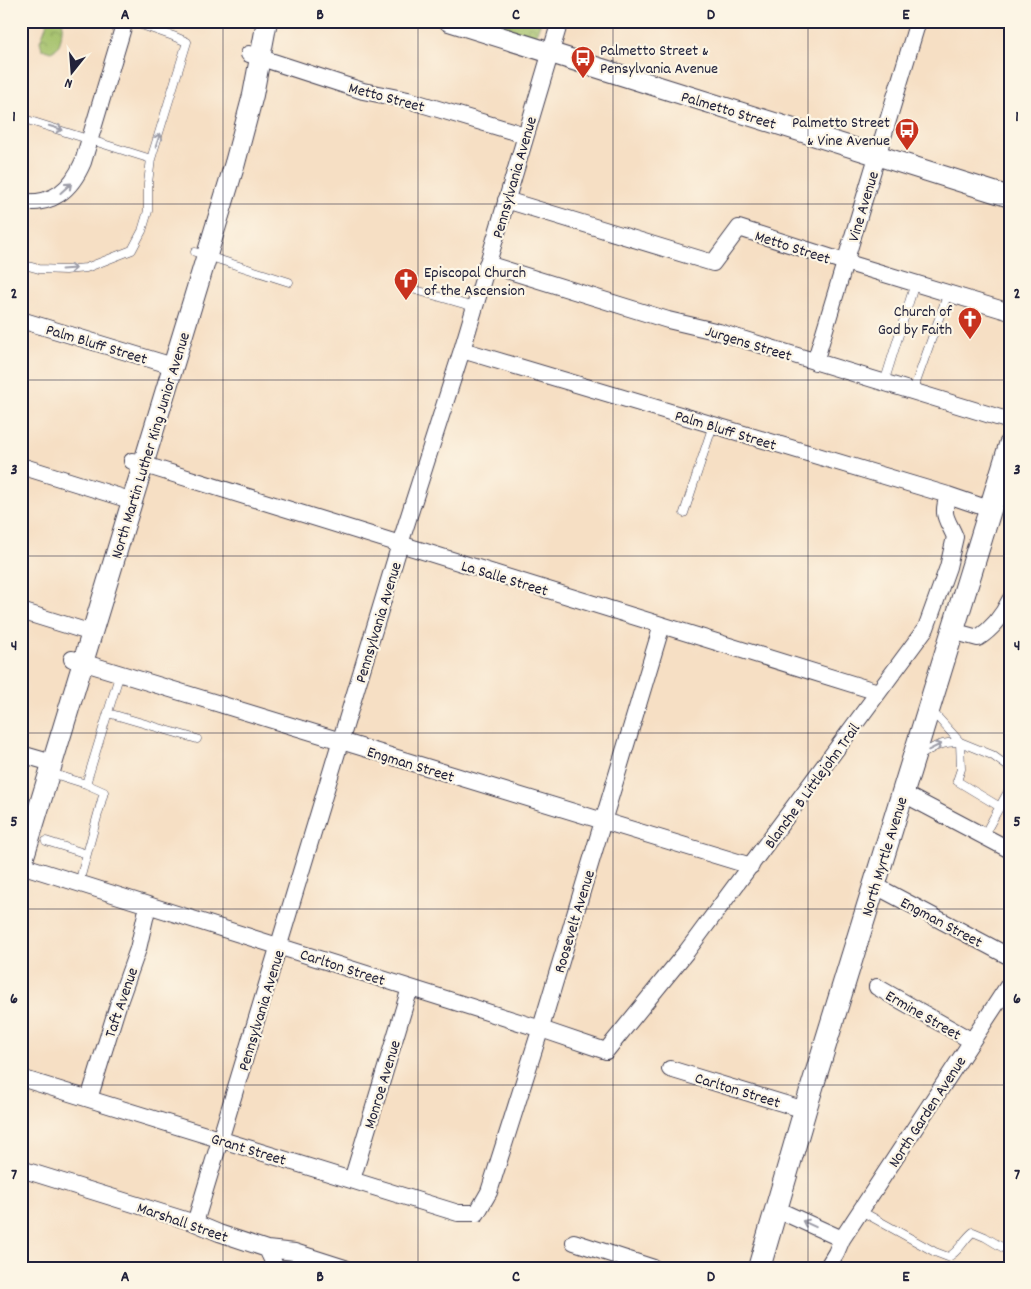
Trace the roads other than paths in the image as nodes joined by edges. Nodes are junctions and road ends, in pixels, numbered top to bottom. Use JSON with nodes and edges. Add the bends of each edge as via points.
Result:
{"nodes":[{"id":1,"x":125,"y":21,"type":"edge"},
{"id":2,"x":130,"y":21,"type":"edge"},
{"id":3,"x":253,"y":21,"type":"edge"},
{"id":4,"x":267,"y":21,"type":"edge"},
{"id":5,"x":449,"y":21,"type":"edge"},
{"id":6,"x":560,"y":21,"type":"edge"},
{"id":7,"x":918,"y":21,"type":"edge"},
{"id":8,"x":550,"y":53,"type":"junction"},
{"id":9,"x":255,"y":56,"type":"junction"},
{"id":10,"x":21,"y":118,"type":"edge"},
{"id":11,"x":525,"y":136,"type":"junction"},
{"id":12,"x":90,"y":139,"type":"junction"},
{"id":13,"x":877,"y":155,"type":"junction"},
{"id":14,"x":151,"y":159,"type":"junction"},
{"id":15,"x":1010,"y":197,"type":"edge"},
{"id":16,"x":506,"y":200,"type":"junction"},
{"id":17,"x":21,"y":202,"type":"edge"},
{"id":18,"x":201,"y":254,"type":"junction"},
{"id":19,"x":845,"y":262,"type":"junction"},
{"id":20,"x":21,"y":264,"type":"edge"},
{"id":21,"x":487,"y":264,"type":"junction"},
{"id":22,"x":289,"y":282,"type":"dead end"},
{"id":23,"x":915,"y":283,"type":"junction"},
{"id":24,"x":409,"y":288,"type":"dead end"},
{"id":25,"x":948,"y":293,"type":"junction"},
{"id":26,"x":474,"y":307,"type":"junction"},
{"id":27,"x":1010,"y":312,"type":"edge"},
{"id":28,"x":21,"y":320,"type":"edge"},
{"id":29,"x":462,"y":350,"type":"junction"},
{"id":30,"x":815,"y":362,"type":"junction"},
{"id":31,"x":167,"y":364,"type":"junction"},
{"id":32,"x":884,"y":383,"type":"junction"},
{"id":33,"x":913,"y":392,"type":"junction"},
{"id":34,"x":1010,"y":420,"type":"edge"},
{"id":35,"x":712,"y":425,"type":"junction"},
{"id":36,"x":1010,"y":445,"type":"edge"},
{"id":37,"x":138,"y":463,"type":"junction"},
{"id":38,"x":21,"y":466,"type":"edge"},
{"id":39,"x":948,"y":495,"type":"junction"},
{"id":40,"x":127,"y":499,"type":"junction"},
{"id":41,"x":989,"y":509,"type":"junction"},
{"id":42,"x":684,"y":513,"type":"dead end"},
{"id":43,"x":400,"y":544,"type":"junction"},
{"id":44,"x":1008,"y":607,"type":"edge"},
{"id":45,"x":21,"y":611,"type":"edge"},
{"id":46,"x":662,"y":625,"type":"junction"},
{"id":47,"x":86,"y":631,"type":"junction"},
{"id":48,"x":952,"y":631,"type":"junction"},
{"id":49,"x":78,"y":660,"type":"junction"},
{"id":50,"x":120,"y":674,"type":"junction"},
{"id":51,"x":878,"y":692,"type":"junction"},
{"id":52,"x":928,"y":707,"type":"junction"},
{"id":53,"x":108,"y":713,"type":"junction"},
{"id":54,"x":197,"y":739,"type":"dead end"},
{"id":55,"x":342,"y":741,"type":"junction"},
{"id":56,"x":960,"y":742,"type":"junction"},
{"id":57,"x":21,"y":754,"type":"edge"},
{"id":58,"x":912,"y":761,"type":"junction"},
{"id":59,"x":47,"y":765,"type":"junction"},
{"id":60,"x":1010,"y":768,"type":"edge"},
{"id":61,"x":86,"y":784,"type":"junction"},
{"id":62,"x":1010,"y":788,"type":"edge"},
{"id":63,"x":902,"y":793,"type":"junction"},
{"id":64,"x":1000,"y":806,"type":"junction"},
{"id":65,"x":603,"y":822,"type":"junction"},
{"id":66,"x":21,"y":825,"type":"edge"},
{"id":67,"x":983,"y":836,"type":"junction"},
{"id":68,"x":46,"y":841,"type":"dead end"},
{"id":69,"x":1010,"y":850,"type":"edge"},
{"id":70,"x":88,"y":854,"type":"junction"},
{"id":71,"x":21,"y":865,"type":"edge"},
{"id":72,"x":751,"y":866,"type":"junction"},
{"id":73,"x":79,"y":883,"type":"junction"},
{"id":74,"x":874,"y":885,"type":"junction"},
{"id":75,"x":148,"y":905,"type":"junction"},
{"id":76,"x":279,"y":946,"type":"junction"},
{"id":77,"x":1010,"y":957,"type":"edge"},
{"id":78,"x":1010,"y":983,"type":"edge"},
{"id":79,"x":877,"y":987,"type":"dead end"},
{"id":80,"x":410,"y":988,"type":"junction"},
{"id":81,"x":540,"y":1028,"type":"junction"},
{"id":82,"x":972,"y":1041,"type":"junction"},
{"id":83,"x":606,"y":1051,"type":"joint"},
{"id":84,"x":670,"y":1069,"type":"dead end"},
{"id":85,"x":21,"y":1078,"type":"edge"},
{"id":86,"x":89,"y":1099,"type":"junction"},
{"id":87,"x":805,"y":1110,"type":"junction"},
{"id":88,"x":221,"y":1139,"type":"junction"},
{"id":89,"x":21,"y":1169,"type":"edge"},
{"id":90,"x":352,"y":1180,"type":"junction"},
{"id":91,"x":776,"y":1209,"type":"junction"},
{"id":92,"x":861,"y":1210,"type":"junction"},
{"id":93,"x":477,"y":1213,"type":"joint"},
{"id":94,"x":195,"y":1223,"type":"junction"},
{"id":95,"x":842,"y":1239,"type":"junction"},
{"id":96,"x":574,"y":1242,"type":"dead end"},
{"id":97,"x":268,"y":1249,"type":"junction"},
{"id":98,"x":1010,"y":1252,"type":"edge"},
{"id":99,"x":276,"y":1268,"type":"edge"},
{"id":100,"x":345,"y":1268,"type":"edge"},
{"id":101,"x":654,"y":1268,"type":"edge"},
{"id":102,"x":759,"y":1268,"type":"edge"},
{"id":103,"x":827,"y":1268,"type":"edge"}],
"edges":[{"from":1,"to":12,"type":"street"},
{"from":14,"to":2,"type":"lane","one_way":true,"via":[[187,42]]},
{"from":3,"to":9,"type":"street","name":"North Martin Luther King Junior Avenue"},
{"from":4,"to":9,"type":"street","name":"North Martin Luther King Junior Avenue"},
{"from":5,"to":8,"type":"street","name":"Palmetto Street"},
{"from":6,"to":8,"type":"street","name":"Pennsylvania Avenue"},
{"from":7,"to":13,"type":"street","name":"Vine Avenue"},
{"from":8,"to":11,"type":"street","name":"Pennsylvania Avenue"},
{"from":8,"to":13,"type":"street","name":"Palmetto Street"},
{"from":9,"to":11,"type":"street","name":"Metto Street","via":[[363,91],[408,100]]},
{"from":9,"to":18,"type":"street","name":"North Martin Luther King Junior Avenue","via":[[233,126]]},
{"from":10,"to":12,"type":"lane","one_way":true},
{"from":11,"to":16,"type":"street","name":"Pennsylvania Avenue"},
{"from":12,"to":14,"type":"lane"},
{"from":17,"to":12,"type":"street","one_way":true,"via":[[45,201],[70,185],[81,168]]},
{"from":13,"to":15,"type":"street","name":"Palmetto Street"},
{"from":13,"to":19,"type":"street","name":"Vine Avenue"},
{"from":20,"to":14,"type":"lane","one_way":true,"via":[[39,269],[86,268],[132,250],[148,212]]},
{"from":16,"to":19,"type":"street","name":"Metto Street","via":[[713,263],[739,228]]},
{"from":16,"to":21,"type":"street","name":"Pennsylvania Avenue"},
{"from":18,"to":22,"type":"lane"},
{"from":18,"to":31,"type":"street","name":"North Martin Luther King Junior Avenue"},
{"from":19,"to":23,"type":"street","name":"Metto Street"},
{"from":19,"to":30,"type":"street","name":"Vine Avenue"},
{"from":21,"to":26,"type":"street","name":"Pennsylvania Avenue"},
{"from":21,"to":30,"type":"street","name":"Jurgens Street"},
{"from":23,"to":25,"type":"street","name":"Metto Street"},
{"from":23,"to":32,"type":"lane"},
{"from":24,"to":26,"type":"lane"},
{"from":25,"to":27,"type":"street","name":"Metto Street"},
{"from":25,"to":33,"type":"lane"},
{"from":26,"to":29,"type":"street","name":"Pennsylvania Avenue"},
{"from":28,"to":31,"type":"street","name":"Palm Bluff Street"},
{"from":29,"to":35,"type":"street","name":"Palm Bluff Street"},
{"from":29,"to":43,"type":"street","name":"Pennsylvania Avenue"},
{"from":30,"to":32,"type":"street","name":"Jurgens Street"},
{"from":31,"to":37,"type":"street","name":"North Martin Luther King Junior Avenue"},
{"from":32,"to":33,"type":"street","name":"Jurgens Street"},
{"from":33,"to":34,"type":"street","name":"Jurgens Street"},
{"from":35,"to":39,"type":"street","name":"Palm Bluff Street"},
{"from":35,"to":42,"type":"lane"},
{"from":36,"to":41,"type":"main road","name":"North Myrtle Avenue"},
{"from":37,"to":40,"type":"street","name":"North Martin Luther King Junior Avenue"},
{"from":37,"to":43,"type":"street","name":"La Salle Street"},
{"from":38,"to":40,"type":"street"},
{"from":39,"to":41,"type":"street","name":"Palm Bluff Street"},
{"from":39,"to":51,"type":"street","name":"Blanche B Littlejohn Trail","via":[[944,511],[955,537],[948,567],[926,628]]},
{"from":40,"to":47,"type":"street","name":"North Martin Luther King Junior Avenue"},
{"from":41,"to":48,"type":"main road","name":"North Myrtle Avenue"},
{"from":43,"to":46,"type":"street","name":"La Salle Street"},
{"from":43,"to":55,"type":"street","name":"Pennsylvania Avenue"},
{"from":44,"to":48,"type":"street","via":[[988,632],[978,638]]},
{"from":45,"to":47,"type":"street"},
{"from":46,"to":51,"type":"street","name":"La Salle Street"},
{"from":46,"to":65,"type":"street","name":"Roosevelt Avenue"},
{"from":47,"to":49,"type":"street","name":"North Martin Luther King Junior Avenue"},
{"from":48,"to":52,"type":"main road","name":"North Myrtle Avenue"},
{"from":49,"to":50,"type":"street","name":"Engman Street"},
{"from":49,"to":59,"type":"street","name":"North Martin Luther King Junior Avenue"},
{"from":50,"to":53,"type":"lane"},
{"from":50,"to":55,"type":"street","name":"Engman Street"},
{"from":51,"to":72,"type":"street","name":"Blanche B Littlejohn Trail"},
{"from":52,"to":56,"type":"lane"},
{"from":52,"to":58,"type":"main road","name":"North Myrtle Avenue"},
{"from":53,"to":54,"type":"lane"},
{"from":53,"to":61,"type":"lane"},
{"from":55,"to":65,"type":"street","name":"Engman Street"},
{"from":55,"to":76,"type":"street","name":"Pennsylvania Avenue"},
{"from":58,"to":56,"type":"lane","one_way":true,"via":[[934,747]]},
{"from":56,"to":60,"type":"lane","via":[[992,755]]},
{"from":56,"to":64,"type":"lane","via":[[958,781]]},
{"from":57,"to":59,"type":"street"},
{"from":58,"to":63,"type":"main road","name":"North Myrtle Avenue"},
{"from":59,"to":61,"type":"lane"},
{"from":59,"to":66,"type":"street","name":"North Martin Luther King Junior Avenue"},
{"from":59,"to":71,"type":"street","name":"North Martin Luther King Junior Avenue"},
{"from":61,"to":70,"type":"lane","via":[[104,792]]},
{"from":62,"to":64,"type":"lane"},
{"from":63,"to":67,"type":"street"},
{"from":63,"to":74,"type":"main road","name":"North Myrtle Avenue"},
{"from":64,"to":67,"type":"lane"},
{"from":65,"to":72,"type":"street","name":"Engman Street"},
{"from":65,"to":81,"type":"street","name":"Roosevelt Avenue"},
{"from":67,"to":69,"type":"street"},
{"from":68,"to":70,"type":"lane"},
{"from":70,"to":73,"type":"lane"},
{"from":71,"to":73,"type":"street","name":"Carlton Street"},
{"from":72,"to":83,"type":"street","name":"Blanche B Littlejohn Trail"},
{"from":73,"to":75,"type":"street","name":"Carlton Street"},
{"from":74,"to":77,"type":"street","name":"Engman Street"},
{"from":74,"to":87,"type":"main road","name":"North Myrtle Avenue"},
{"from":75,"to":76,"type":"street","name":"Carlton Street"},
{"from":75,"to":86,"type":"street","name":"Taft Avenue","via":[[138,949]]},
{"from":76,"to":80,"type":"street","name":"Carlton Street"},
{"from":76,"to":88,"type":"street","name":"Pennsylvania Avenue"},
{"from":78,"to":82,"type":"street","name":"North Garden Avenue"},
{"from":79,"to":82,"type":"street","name":"Ermine Street"},
{"from":80,"to":81,"type":"street","name":"Carlton Street"},
{"from":80,"to":90,"type":"street","name":"Monroe Avenue"},
{"from":81,"to":83,"type":"street","name":"Carlton Street"},
{"from":81,"to":93,"type":"street","name":"Roosevelt Avenue","via":[[490,1192]]},
{"from":82,"to":92,"type":"street","name":"North Garden Avenue"},
{"from":84,"to":87,"type":"street","name":"Carlton Street"},
{"from":85,"to":86,"type":"street","name":"Grant Street"},
{"from":86,"to":88,"type":"street","name":"Grant Street"},
{"from":87,"to":91,"type":"main road","name":"North Myrtle Avenue"},
{"from":88,"to":90,"type":"street","name":"Grant Street"},
{"from":88,"to":94,"type":"street","name":"Pennsylvania Avenue"},
{"from":89,"to":94,"type":"street","name":"Marshall Street"},
{"from":90,"to":93,"type":"street","name":"Grant Street","via":[[458,1213]]},
{"from":95,"to":91,"type":"street","one_way":true},
{"from":91,"to":102,"type":"main road","name":"North Myrtle Avenue"},
{"from":92,"to":95,"type":"street","name":"North Garden Avenue"},
{"from":92,"to":98,"type":"lane","via":[[948,1257],[973,1232]]},
{"from":94,"to":97,"type":"street","name":"Marshall Street"},
{"from":95,"to":103,"type":"street","name":"North Garden Avenue"},
{"from":96,"to":101,"type":"street"},
{"from":97,"to":99,"type":"street"},
{"from":97,"to":100,"type":"street","name":"Marshall Street","via":[[295,1252]]}]}
